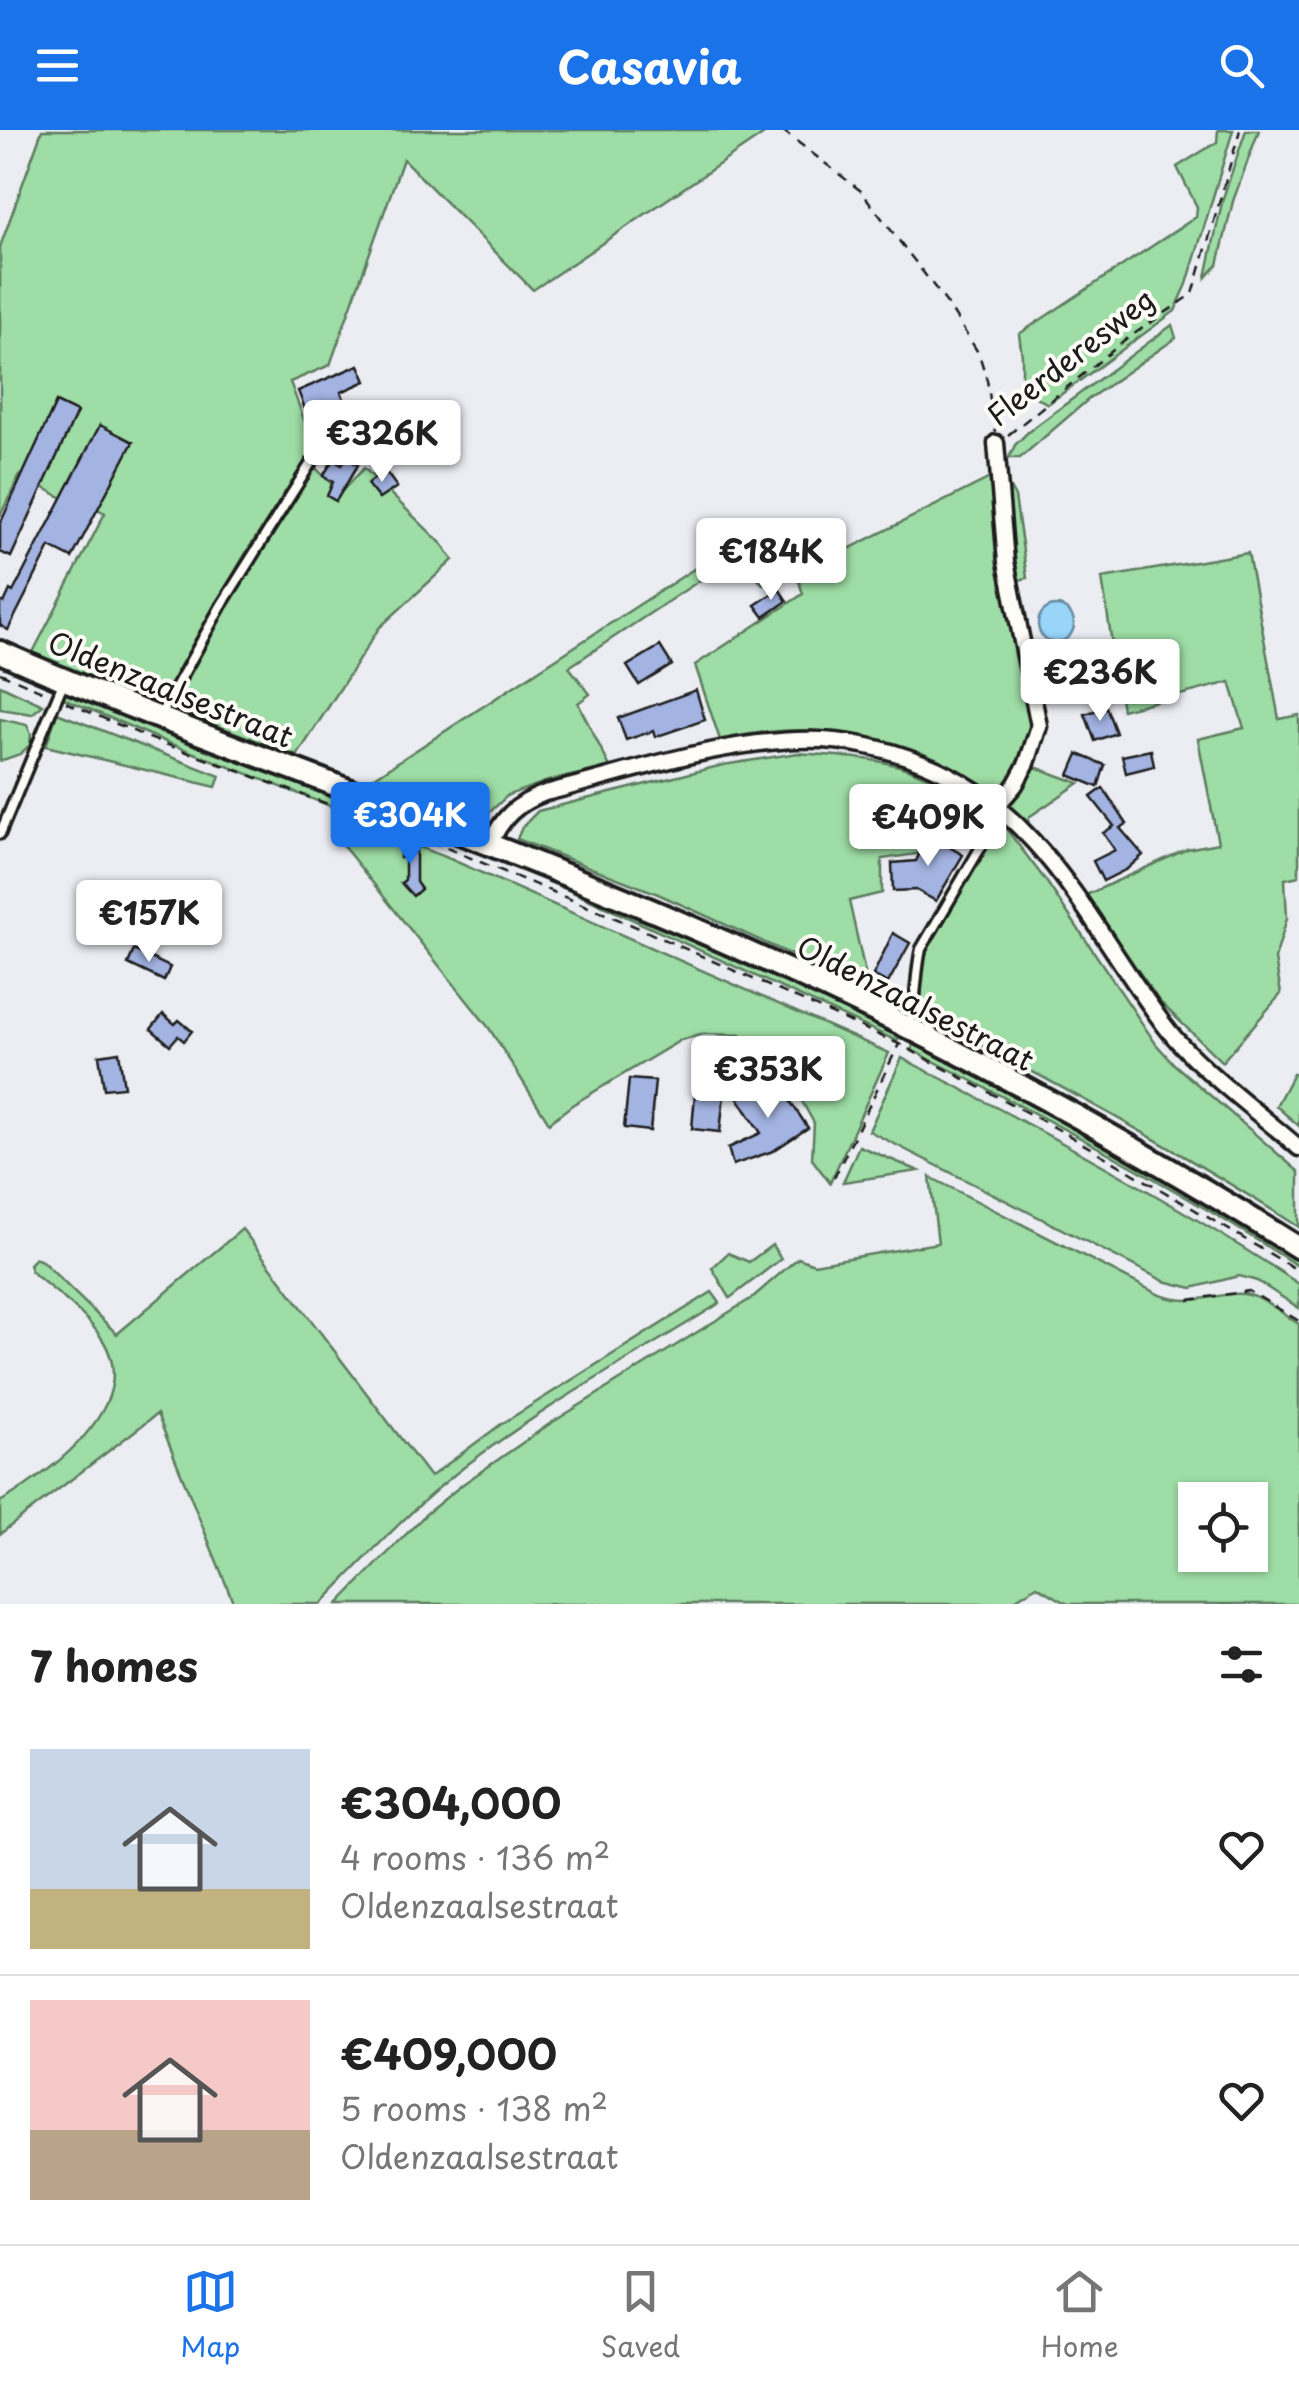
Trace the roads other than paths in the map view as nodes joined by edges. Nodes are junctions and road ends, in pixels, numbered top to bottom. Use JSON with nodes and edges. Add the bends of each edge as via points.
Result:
{"nodes":[{"id":1,"x":996,"y":443,"type":"road end"},
{"id":2,"x":325,"y":448,"type":"dead end"},
{"id":3,"x":0,"y":652,"type":"edge"},
{"id":4,"x":60,"y":688,"type":"junction"},
{"id":5,"x":159,"y":718,"type":"junction"},
{"id":6,"x":1000,"y":807,"type":"junction"},
{"id":7,"x":0,"y":834,"type":"edge"},
{"id":8,"x":489,"y":846,"type":"junction"},
{"id":9,"x":904,"y":1036,"type":"junction"},
{"id":10,"x":1299,"y":1148,"type":"edge"},
{"id":11,"x":1299,"y":1248,"type":"edge"}],
"edges":[{"from":1,"to":6,"type":"street","name":"Fleerderesweg","via":[[1006,562],[1039,726]]},
{"from":2,"to":5,"type":"lane","via":[[221,606]]},
{"from":3,"to":4,"type":"main road","name":"Oldenzaalsestraat"},
{"from":4,"to":5,"type":"main road","name":"Oldenzaalsestraat"},
{"from":4,"to":7,"type":"lane"},
{"from":5,"to":8,"type":"main road","name":"Oldenzaalsestraat","via":[[346,806]]},
{"from":6,"to":8,"type":"street","via":[[939,770],[879,748],[768,742],[545,792],[510,811]]},
{"from":6,"to":9,"type":"lane","via":[[921,949],[915,1007]]},
{"from":6,"to":10,"type":"street","via":[[1068,882],[1167,1029]]},
{"from":8,"to":9,"type":"main road","name":"Oldenzaalsestraat","via":[[753,954]]},
{"from":9,"to":11,"type":"main road","name":"Oldenzaalsestraat","via":[[1227,1203]]}]}
